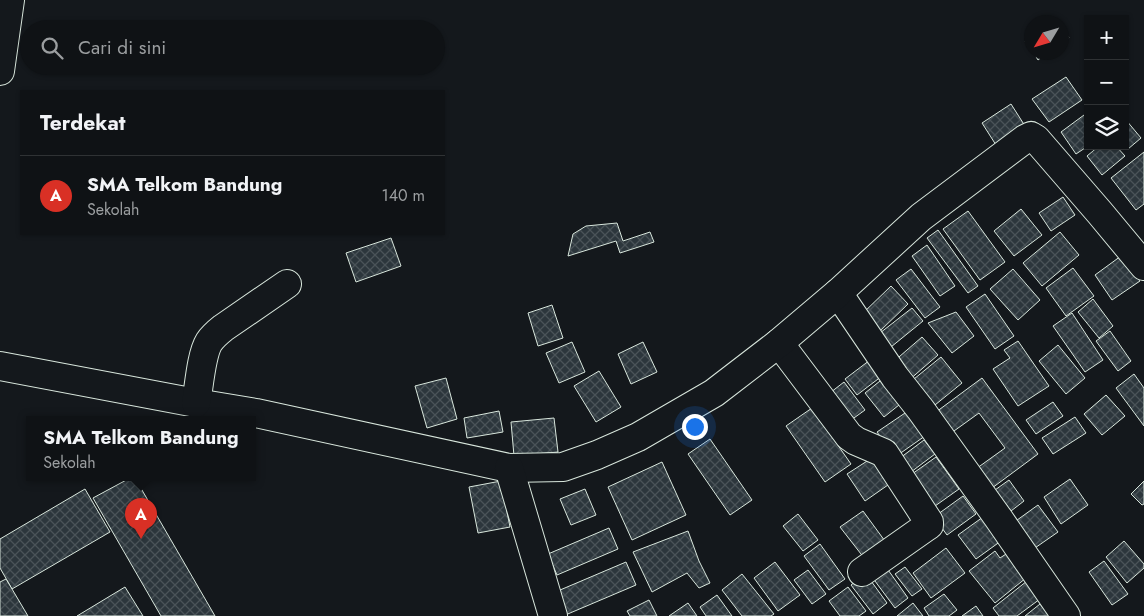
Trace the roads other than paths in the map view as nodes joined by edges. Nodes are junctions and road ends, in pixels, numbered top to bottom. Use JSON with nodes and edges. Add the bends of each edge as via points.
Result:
{"nodes":[{"id":1,"x":10,"y":0,"type":"edge"},
{"id":2,"x":0,"y":71,"type":"edge"},
{"id":3,"x":1144,"y":266,"type":"edge"},
{"id":4,"x":287,"y":284,"type":"dead end"},
{"id":5,"x":838,"y":294,"type":"junction"},
{"id":6,"x":778,"y":343,"type":"junction"},
{"id":7,"x":0,"y":366,"type":"edge"},
{"id":8,"x":196,"y":403,"type":"junction"},
{"id":9,"x":509,"y":468,"type":"junction"},
{"id":10,"x":862,"y":572,"type":"dead end"},
{"id":11,"x":553,"y":616,"type":"edge"},
{"id":12,"x":1066,"y":616,"type":"edge"}],
"edges":[{"from":1,"to":2,"type":"street"},
{"from":3,"to":5,"type":"street","via":[[1031,136],[921,217]]},
{"from":4,"to":8,"type":"street","via":[[215,334],[205,351]]},
{"from":5,"to":6,"type":"street"},
{"from":5,"to":12,"type":"street"},
{"from":6,"to":9,"type":"street","via":[[714,393],[638,437],[563,467]]},
{"from":6,"to":10,"type":"street","via":[[849,436],[884,453],[929,522]]},
{"from":7,"to":8,"type":"street"},
{"from":8,"to":9,"type":"street"},
{"from":9,"to":11,"type":"street"}]}
